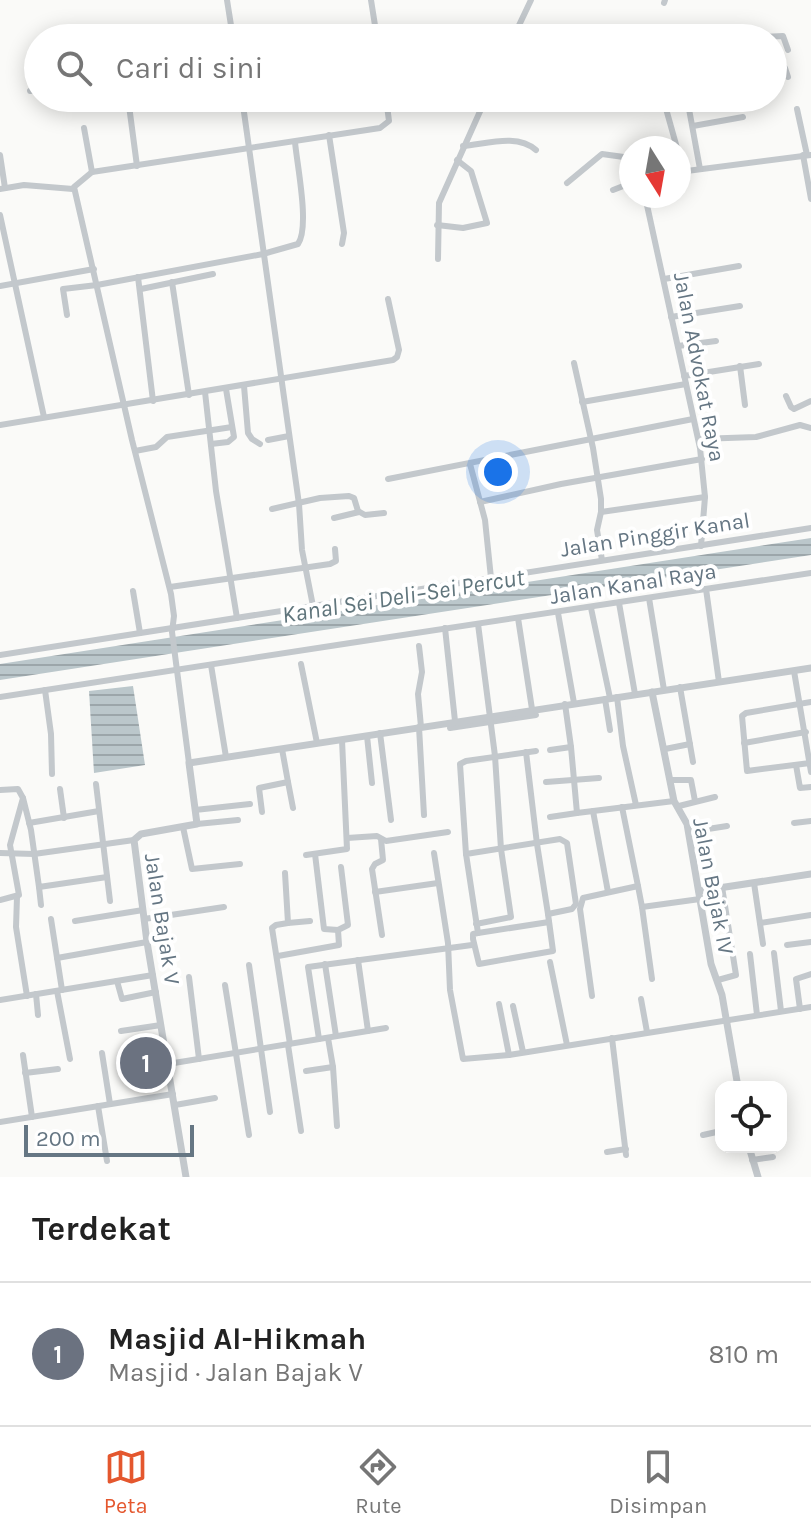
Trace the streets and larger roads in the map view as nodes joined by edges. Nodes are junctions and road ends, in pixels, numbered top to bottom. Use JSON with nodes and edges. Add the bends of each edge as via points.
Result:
{"nodes":[{"id":1,"x":227,"y":0,"type":"edge"},
{"id":2,"x":371,"y":0,"type":"edge"},
{"id":3,"x":531,"y":0,"type":"edge"},
{"id":4,"x":231,"y":24,"type":"edge"},
{"id":5,"x":375,"y":24,"type":"edge"},
{"id":6,"x":520,"y":24,"type":"edge"},
{"id":7,"x":787,"y":74,"type":"edge"},
{"id":8,"x":788,"y":77,"type":"dead end"},
{"id":9,"x":797,"y":109,"type":"dead end"},
{"id":10,"x":130,"y":112,"type":"edge"},
{"id":11,"x":244,"y":112,"type":"edge"},
{"id":12,"x":388,"y":112,"type":"edge"},
{"id":13,"x":479,"y":112,"type":"edge"},
{"id":14,"x":667,"y":112,"type":"edge"},
{"id":15,"x":691,"y":112,"type":"edge"},
{"id":16,"x":743,"y":117,"type":"dead end"},
{"id":17,"x":693,"y":126,"type":"junction"},
{"id":18,"x":84,"y":128,"type":"dead end"},
{"id":19,"x":329,"y":135,"type":"junction"},
{"id":20,"x":674,"y":136,"type":"edge"},
{"id":21,"x":295,"y":142,"type":"junction"},
{"id":22,"x":249,"y":146,"type":"junction"},
{"id":23,"x":463,"y":146,"type":"junction"},
{"id":24,"x":536,"y":150,"type":"dead end"},
{"id":25,"x":0,"y":155,"type":"edge"},
{"id":26,"x":807,"y":155,"type":"edge"},
{"id":27,"x":619,"y":156,"type":"edge"},
{"id":28,"x":457,"y":160,"type":"junction"},
{"id":29,"x":137,"y":166,"type":"junction"},
{"id":30,"x":700,"y":169,"type":"junction"},
{"id":31,"x":691,"y":170,"type":"edge"},
{"id":32,"x":92,"y":172,"type":"junction"},
{"id":33,"x":567,"y":183,"type":"dead end"},
{"id":34,"x":2,"y":188,"type":"edge"},
{"id":35,"x":619,"y":188,"type":"edge"},
{"id":36,"x":73,"y":189,"type":"junction"},
{"id":37,"x":613,"y":190,"type":"dead end"},
{"id":38,"x":811,"y":199,"type":"edge"},
{"id":39,"x":648,"y":208,"type":"edge"},
{"id":40,"x":0,"y":215,"type":"edge"},
{"id":41,"x":437,"y":225,"type":"junction"},
{"id":42,"x":342,"y":244,"type":"dead end"},
{"id":43,"x":263,"y":254,"type":"junction"},
{"id":44,"x":438,"y":259,"type":"dead end"},
{"id":45,"x":739,"y":266,"type":"dead end"},
{"id":46,"x":94,"y":269,"type":"junction"},
{"id":47,"x":213,"y":274,"type":"dead end"},
{"id":48,"x":138,"y":277,"type":"junction"},
{"id":49,"x":664,"y":279,"type":"junction"},
{"id":50,"x":172,"y":282,"type":"junction"},
{"id":51,"x":16,"y":283,"type":"junction"},
{"id":52,"x":97,"y":285,"type":"junction"},
{"id":53,"x":0,"y":286,"type":"edge"},
{"id":54,"x":141,"y":289,"type":"junction"},
{"id":55,"x":388,"y":299,"type":"dead end"},
{"id":56,"x":740,"y":306,"type":"dead end"},
{"id":57,"x":67,"y":315,"type":"dead end"},
{"id":58,"x":671,"y":317,"type":"junction"},
{"id":59,"x":716,"y":341,"type":"dead end"},
{"id":60,"x":678,"y":346,"type":"junction"},
{"id":61,"x":574,"y":363,"type":"dead end"},
{"id":62,"x":759,"y":364,"type":"dead end"},
{"id":63,"x":740,"y":366,"type":"junction"},
{"id":64,"x":280,"y":379,"type":"junction"},
{"id":65,"x":685,"y":380,"type":"junction"},
{"id":66,"x":244,"y":386,"type":"junction"},
{"id":67,"x":226,"y":389,"type":"junction"},
{"id":68,"x":205,"y":392,"type":"junction"},
{"id":69,"x":189,"y":395,"type":"junction"},
{"id":70,"x":786,"y":396,"type":"dead end"},
{"id":71,"x":153,"y":401,"type":"junction"},
{"id":72,"x":811,"y":401,"type":"edge"},
{"id":73,"x":582,"y":402,"type":"junction"},
{"id":74,"x":125,"y":405,"type":"junction"},
{"id":75,"x":745,"y":405,"type":"dead end"},
{"id":76,"x":44,"y":417,"type":"junction"},
{"id":77,"x":693,"y":419,"type":"junction"},
{"id":78,"x":0,"y":425,"type":"edge"},
{"id":79,"x":232,"y":427,"type":"junction"},
{"id":80,"x":811,"y":428,"type":"edge"},
{"id":81,"x":209,"y":431,"type":"junction"},
{"id":82,"x":289,"y":436,"type":"junction"},
{"id":83,"x":591,"y":438,"type":"junction"},
{"id":84,"x":699,"y":439,"type":"junction"},
{"id":85,"x":268,"y":440,"type":"dead end"},
{"id":86,"x":211,"y":444,"type":"junction"},
{"id":87,"x":260,"y":444,"type":"dead end"},
{"id":88,"x":135,"y":451,"type":"junction"},
{"id":89,"x":702,"y":459,"type":"junction"},
{"id":90,"x":470,"y":464,"type":"junction"},
{"id":91,"x":597,"y":477,"type":"junction"},
{"id":92,"x":388,"y":479,"type":"dead end"},
{"id":93,"x":705,"y":497,"type":"junction"},
{"id":94,"x":480,"y":502,"type":"junction"},
{"id":95,"x":299,"y":504,"type":"junction"},
{"id":96,"x":272,"y":509,"type":"dead end"},
{"id":97,"x":359,"y":512,"type":"junction"},
{"id":98,"x":601,"y":512,"type":"junction"},
{"id":99,"x":384,"y":513,"type":"dead end"},
{"id":100,"x":334,"y":518,"type":"dead end"},
{"id":101,"x":811,"y":528,"type":"edge"},
{"id":102,"x":701,"y":546,"type":"junction"},
{"id":103,"x":335,"y":549,"type":"dead end"},
{"id":104,"x":602,"y":560,"type":"junction"},
{"id":105,"x":305,"y":567,"type":"junction"},
{"id":106,"x":811,"y":573,"type":"edge"},
{"id":107,"x":229,"y":577,"type":"junction"},
{"id":108,"x":491,"y":578,"type":"junction"},
{"id":109,"x":170,"y":587,"type":"junction"},
{"id":110,"x":706,"y":589,"type":"junction"},
{"id":111,"x":133,"y":591,"type":"dead end"},
{"id":112,"x":649,"y":598,"type":"junction"},
{"id":113,"x":619,"y":603,"type":"junction"},
{"id":114,"x":313,"y":606,"type":"junction"},
{"id":115,"x":591,"y":608,"type":"junction"},
{"id":116,"x":558,"y":613,"type":"junction"},
{"id":117,"x":237,"y":618,"type":"junction"},
{"id":118,"x":518,"y":618,"type":"junction"},
{"id":119,"x":478,"y":624,"type":"junction"},
{"id":120,"x":445,"y":628,"type":"junction"},
{"id":121,"x":172,"y":630,"type":"junction"},
{"id":122,"x":140,"y":633,"type":"junction"},
{"id":123,"x":419,"y":646,"type":"dead end"},
{"id":124,"x":0,"y":655,"type":"edge"},
{"id":125,"x":301,"y":664,"type":"dead end"},
{"id":126,"x":211,"y":665,"type":"junction"},
{"id":127,"x":176,"y":668,"type":"junction"},
{"id":128,"x":811,"y":668,"type":"edge"},
{"id":129,"x":794,"y":671,"type":"junction"},
{"id":130,"x":719,"y":682,"type":"junction"},
{"id":131,"x":680,"y":687,"type":"junction"},
{"id":132,"x":45,"y":690,"type":"junction"},
{"id":133,"x":664,"y":690,"type":"junction"},
{"id":134,"x":652,"y":692,"type":"junction"},
{"id":135,"x":635,"y":694,"type":"junction"},
{"id":136,"x":0,"y":697,"type":"edge"},
{"id":137,"x":611,"y":698,"type":"junction"},
{"id":138,"x":811,"y":702,"type":"edge"},
{"id":139,"x":574,"y":703,"type":"junction"},
{"id":140,"x":565,"y":704,"type":"junction"},
{"id":141,"x":800,"y":704,"type":"junction"},
{"id":142,"x":534,"y":712,"type":"junction"},
{"id":143,"x":490,"y":718,"type":"junction"},
{"id":144,"x":452,"y":724,"type":"junction"},
{"id":145,"x":420,"y":727,"type":"junction"},
{"id":146,"x":610,"y":730,"type":"dead end"},
{"id":147,"x":806,"y":732,"type":"junction"},
{"id":148,"x":380,"y":733,"type":"junction"},
{"id":149,"x":367,"y":736,"type":"junction"},
{"id":150,"x":342,"y":740,"type":"junction"},
{"id":151,"x":317,"y":743,"type":"junction"},
{"id":152,"x":744,"y":743,"type":"junction"},
{"id":153,"x":690,"y":744,"type":"junction"},
{"id":154,"x":571,"y":747,"type":"junction"},
{"id":155,"x":282,"y":749,"type":"junction"},
{"id":156,"x":665,"y":749,"type":"junction"},
{"id":157,"x":550,"y":750,"type":"dead end"},
{"id":158,"x":536,"y":751,"type":"dead end"},
{"id":159,"x":526,"y":752,"type":"junction"},
{"id":160,"x":495,"y":756,"type":"junction"},
{"id":161,"x":226,"y":757,"type":"junction"},
{"id":162,"x":693,"y":762,"type":"dead end"},
{"id":163,"x":189,"y":763,"type":"junction"},
{"id":164,"x":810,"y":763,"type":"edge"},
{"id":165,"x":796,"y":765,"type":"junction"},
{"id":166,"x":811,"y":772,"type":"edge"},
{"id":167,"x":52,"y":774,"type":"dead end"},
{"id":168,"x":599,"y":778,"type":"dead end"},
{"id":169,"x":575,"y":780,"type":"junction"},
{"id":170,"x":671,"y":780,"type":"junction"},
{"id":171,"x":288,"y":782,"type":"junction"},
{"id":172,"x":546,"y":782,"type":"dead end"},
{"id":173,"x":372,"y":783,"type":"dead end"},
{"id":174,"x":96,"y":784,"type":"dead end"},
{"id":175,"x":811,"y":787,"type":"edge"},
{"id":176,"x":60,"y":789,"type":"dead end"},
{"id":177,"x":0,"y":790,"type":"edge"},
{"id":178,"x":715,"y":797,"type":"dead end"},
{"id":179,"x":23,"y":798,"type":"junction"},
{"id":180,"x":695,"y":801,"type":"junction"},
{"id":181,"x":250,"y":804,"type":"dead end"},
{"id":182,"x":677,"y":804,"type":"junction"},
{"id":183,"x":636,"y":805,"type":"junction"},
{"id":184,"x":622,"y":807,"type":"junction"},
{"id":185,"x":293,"y":808,"type":"dead end"},
{"id":186,"x":195,"y":810,"type":"junction"},
{"id":187,"x":99,"y":811,"type":"junction"},
{"id":188,"x":593,"y":811,"type":"junction"},
{"id":189,"x":262,"y":812,"type":"dead end"},
{"id":190,"x":577,"y":813,"type":"junction"},
{"id":191,"x":424,"y":815,"type":"dead end"},
{"id":192,"x":550,"y":817,"type":"dead end"},
{"id":193,"x":64,"y":818,"type":"junction"},
{"id":194,"x":238,"y":820,"type":"dead end"},
{"id":195,"x":391,"y":820,"type":"dead end"},
{"id":196,"x":811,"y":821,"type":"edge"},
{"id":197,"x":29,"y":823,"type":"junction"},
{"id":198,"x":794,"y":823,"type":"dead end"},
{"id":199,"x":197,"y":824,"type":"junction"},
{"id":200,"x":727,"y":826,"type":"dead end"},
{"id":201,"x":183,"y":827,"type":"junction"},
{"id":202,"x":448,"y":832,"type":"dead end"},
{"id":203,"x":689,"y":832,"type":"junction"},
{"id":204,"x":347,"y":838,"type":"junction"},
{"id":205,"x":381,"y":839,"type":"junction"},
{"id":206,"x":134,"y":840,"type":"junction"},
{"id":207,"x":102,"y":844,"type":"junction"},
{"id":208,"x":537,"y":844,"type":"junction"},
{"id":209,"x":501,"y":849,"type":"junction"},
{"id":210,"x":0,"y":853,"type":"edge"},
{"id":211,"x":434,"y":853,"type":"dead end"},
{"id":212,"x":34,"y":854,"type":"junction"},
{"id":213,"x":315,"y":854,"type":"junction"},
{"id":214,"x":466,"y":854,"type":"junction"},
{"id":215,"x":12,"y":855,"type":"junction"},
{"id":216,"x":306,"y":855,"type":"dead end"},
{"id":217,"x":240,"y":864,"type":"dead end"},
{"id":218,"x":341,"y":867,"type":"dead end"},
{"id":219,"x":285,"y":873,"type":"dead end"},
{"id":220,"x":811,"y":874,"type":"edge"},
{"id":221,"x":107,"y":877,"type":"junction"},
{"id":222,"x":438,"y":883,"type":"junction"},
{"id":223,"x":754,"y":883,"type":"junction"},
{"id":224,"x":638,"y":886,"type":"junction"},
{"id":225,"x":39,"y":887,"type":"junction"},
{"id":226,"x":722,"y":887,"type":"junction"},
{"id":227,"x":375,"y":892,"type":"junction"},
{"id":228,"x":608,"y":892,"type":"junction"},
{"id":229,"x":699,"y":895,"type":"junction"},
{"id":230,"x":17,"y":897,"type":"junction"},
{"id":231,"x":0,"y":900,"type":"edge"},
{"id":232,"x":110,"y":901,"type":"dead end"},
{"id":233,"x":41,"y":905,"type":"dead end"},
{"id":234,"x":224,"y":907,"type":"dead end"},
{"id":235,"x":642,"y":907,"type":"junction"},
{"id":236,"x":143,"y":915,"type":"junction"},
{"id":237,"x":811,"y":915,"type":"edge"},
{"id":238,"x":549,"y":918,"type":"junction"},
{"id":239,"x":51,"y":919,"type":"dead end"},
{"id":240,"x":75,"y":921,"type":"dead end"},
{"id":241,"x":310,"y":921,"type":"dead end"},
{"id":242,"x":288,"y":923,"type":"junction"},
{"id":243,"x":760,"y":923,"type":"junction"},
{"id":244,"x":476,"y":924,"type":"junction"},
{"id":245,"x":338,"y":930,"type":"junction"},
{"id":246,"x":478,"y":933,"type":"junction"},
{"id":247,"x":382,"y":935,"type":"dead end"},
{"id":248,"x":147,"y":942,"type":"junction"},
{"id":249,"x":811,"y":942,"type":"edge"},
{"id":250,"x":763,"y":944,"type":"dead end"},
{"id":251,"x":472,"y":945,"type":"dead end"},
{"id":252,"x":787,"y":945,"type":"dead end"},
{"id":253,"x":448,"y":950,"type":"junction"},
{"id":254,"x":774,"y":953,"type":"dead end"},
{"id":255,"x":750,"y":954,"type":"dead end"},
{"id":256,"x":278,"y":956,"type":"junction"},
{"id":257,"x":57,"y":958,"type":"junction"},
{"id":258,"x":358,"y":960,"type":"junction"},
{"id":259,"x":550,"y":962,"type":"dead end"},
{"id":260,"x":325,"y":964,"type":"junction"},
{"id":261,"x":249,"y":965,"type":"dead end"},
{"id":262,"x":811,"y":974,"type":"edge"},
{"id":263,"x":153,"y":975,"type":"junction"},
{"id":264,"x":189,"y":977,"type":"dead end"},
{"id":265,"x":652,"y":979,"type":"dead end"},
{"id":266,"x":718,"y":980,"type":"junction"},
{"id":267,"x":117,"y":981,"type":"junction"},
{"id":268,"x":225,"y":985,"type":"dead end"},
{"id":269,"x":60,"y":990,"type":"junction"},
{"id":270,"x":156,"y":992,"type":"junction"},
{"id":271,"x":36,"y":994,"type":"junction"},
{"id":272,"x":27,"y":996,"type":"junction"},
{"id":273,"x":592,"y":996,"type":"dead end"},
{"id":274,"x":641,"y":999,"type":"dead end"},
{"id":275,"x":0,"y":1000,"type":"edge"},
{"id":276,"x":499,"y":1004,"type":"dead end"},
{"id":277,"x":513,"y":1006,"type":"dead end"},
{"id":278,"x":811,"y":1007,"type":"edge"},
{"id":279,"x":800,"y":1009,"type":"junction"},
{"id":280,"x":781,"y":1011,"type":"junction"},
{"id":281,"x":38,"y":1015,"type":"dead end"},
{"id":282,"x":757,"y":1015,"type":"junction"},
{"id":283,"x":727,"y":1020,"type":"junction"},
{"id":284,"x":161,"y":1025,"type":"junction"},
{"id":285,"x":386,"y":1028,"type":"dead end"},
{"id":286,"x":121,"y":1031,"type":"dead end"},
{"id":287,"x":368,"y":1031,"type":"junction"},
{"id":288,"x":647,"y":1032,"type":"junction"},
{"id":289,"x":336,"y":1036,"type":"junction"},
{"id":290,"x":328,"y":1038,"type":"junction"},
{"id":291,"x":612,"y":1038,"type":"junction"},
{"id":292,"x":319,"y":1039,"type":"junction"},
{"id":293,"x":289,"y":1044,"type":"junction"},
{"id":294,"x":567,"y":1045,"type":"junction"},
{"id":295,"x":262,"y":1049,"type":"junction"},
{"id":296,"x":523,"y":1052,"type":"junction"},
{"id":297,"x":102,"y":1053,"type":"dead end"},
{"id":298,"x":236,"y":1053,"type":"junction"},
{"id":299,"x":23,"y":1055,"type":"dead end"},
{"id":300,"x":509,"y":1055,"type":"junction"},
{"id":301,"x":70,"y":1059,"type":"dead end"},
{"id":302,"x":199,"y":1059,"type":"junction"},
{"id":303,"x":168,"y":1064,"type":"junction"},
{"id":304,"x":333,"y":1067,"type":"junction"},
{"id":305,"x":58,"y":1069,"type":"dead end"},
{"id":306,"x":306,"y":1071,"type":"dead end"},
{"id":307,"x":25,"y":1073,"type":"junction"},
{"id":308,"x":737,"y":1081,"type":"edge"},
{"id":309,"x":173,"y":1094,"type":"junction"},
{"id":310,"x":215,"y":1098,"type":"dead end"},
{"id":311,"x":110,"y":1104,"type":"junction"},
{"id":312,"x":175,"y":1105,"type":"junction"},
{"id":313,"x":98,"y":1106,"type":"junction"},
{"id":314,"x":270,"y":1112,"type":"dead end"},
{"id":315,"x":32,"y":1117,"type":"junction"},
{"id":316,"x":0,"y":1122,"type":"edge"},
{"id":317,"x":337,"y":1126,"type":"dead end"},
{"id":318,"x":301,"y":1131,"type":"dead end"},
{"id":319,"x":715,"y":1132,"type":"edge"},
{"id":320,"x":249,"y":1135,"type":"dead end"},
{"id":321,"x":703,"y":1135,"type":"dead end"},
{"id":322,"x":607,"y":1152,"type":"dead end"},
{"id":323,"x":750,"y":1153,"type":"edge"},
{"id":324,"x":773,"y":1157,"type":"dead end"},
{"id":325,"x":752,"y":1160,"type":"junction"},
{"id":326,"x":107,"y":1161,"type":"dead end"},
{"id":327,"x":186,"y":1177,"type":"edge"},
{"id":328,"x":758,"y":1177,"type":"edge"}],
"edges":[{"from":1,"to":4,"type":"street"},
{"from":2,"to":5,"type":"street"},
{"from":3,"to":6,"type":"street"},
{"from":7,"to":8,"type":"street"},
{"from":9,"to":26,"type":"street"},
{"from":10,"to":29,"type":"street"},
{"from":11,"to":22,"type":"street"},
{"from":12,"to":19,"type":"street","via":[[383,127]]},
{"from":13,"to":23,"type":"street"},
{"from":14,"to":20,"type":"street"},
{"from":15,"to":17,"type":"street"},
{"from":16,"to":17,"type":"street"},
{"from":17,"to":30,"type":"street"},
{"from":18,"to":32,"type":"street"},
{"from":19,"to":21,"type":"street"},
{"from":19,"to":42,"type":"street"},
{"from":21,"to":22,"type":"street"},
{"from":21,"to":43,"type":"street","via":[[302,240]]},
{"from":22,"to":29,"type":"street"},
{"from":22,"to":43,"type":"street"},
{"from":23,"to":24,"type":"street","via":[[513,140]]},
{"from":23,"to":28,"type":"street"},
{"from":25,"to":34,"type":"street"},
{"from":26,"to":30,"type":"street"},
{"from":26,"to":38,"type":"street"},
{"from":27,"to":33,"type":"street","via":[[602,154]]},
{"from":28,"to":41,"type":"street","via":[[439,203]]},
{"from":28,"to":41,"type":"street","via":[[471,171],[488,222],[463,228]]},
{"from":29,"to":32,"type":"street"},
{"from":30,"to":31,"type":"street"},
{"from":32,"to":36,"type":"street"},
{"from":34,"to":36,"type":"street"},
{"from":35,"to":37,"type":"street"},
{"from":36,"to":46,"type":"street"},
{"from":39,"to":49,"type":"street","name":"Jalan Advokat Raya"},
{"from":40,"to":51,"type":"street"},
{"from":41,"to":44,"type":"street"},
{"from":43,"to":48,"type":"street"},
{"from":43,"to":64,"type":"street"},
{"from":45,"to":49,"type":"street"},
{"from":46,"to":51,"type":"street"},
{"from":46,"to":52,"type":"street"},
{"from":47,"to":50,"type":"street"},
{"from":48,"to":52,"type":"street"},
{"from":48,"to":54,"type":"street"},
{"from":49,"to":58,"type":"street","name":"Jalan Advokat Raya"},
{"from":50,"to":54,"type":"street"},
{"from":50,"to":69,"type":"street"},
{"from":51,"to":53,"type":"street"},
{"from":51,"to":76,"type":"street"},
{"from":52,"to":57,"type":"street","via":[[63,289]]},
{"from":52,"to":74,"type":"street"},
{"from":54,"to":71,"type":"street"},
{"from":55,"to":64,"type":"street","via":[[399,350],[396,358]]},
{"from":56,"to":58,"type":"street"},
{"from":58,"to":60,"type":"street","name":"Jalan Advokat Raya"},
{"from":59,"to":60,"type":"street"},
{"from":60,"to":65,"type":"street","name":"Jalan Advokat Raya"},
{"from":61,"to":73,"type":"street"},
{"from":62,"to":63,"type":"street"},
{"from":63,"to":65,"type":"street"},
{"from":63,"to":75,"type":"street"},
{"from":64,"to":66,"type":"street"},
{"from":64,"to":82,"type":"street"},
{"from":65,"to":73,"type":"street"},
{"from":65,"to":77,"type":"street","name":"Jalan Advokat Raya"},
{"from":66,"to":67,"type":"street"},
{"from":66,"to":87,"type":"street","via":[[248,433]]},
{"from":67,"to":68,"type":"street"},
{"from":67,"to":79,"type":"street"},
{"from":68,"to":69,"type":"street"},
{"from":68,"to":81,"type":"street"},
{"from":69,"to":71,"type":"street"},
{"from":70,"to":72,"type":"street","via":[[794,409]]},
{"from":71,"to":74,"type":"street"},
{"from":73,"to":83,"type":"street"},
{"from":74,"to":76,"type":"street"},
{"from":74,"to":88,"type":"street"},
{"from":76,"to":78,"type":"street"},
{"from":77,"to":83,"type":"street"},
{"from":77,"to":84,"type":"street","name":"Jalan Advokat Raya"},
{"from":79,"to":81,"type":"street"},
{"from":79,"to":86,"type":"street","via":[[232,440]]},
{"from":80,"to":84,"type":"street","via":[[800,425],[756,437]]},
{"from":81,"to":86,"type":"street"},
{"from":81,"to":88,"type":"street","via":[[167,437],[156,447]]},
{"from":82,"to":85,"type":"street"},
{"from":82,"to":95,"type":"street"},
{"from":83,"to":90,"type":"street"},
{"from":83,"to":91,"type":"street"},
{"from":84,"to":89,"type":"street","name":"Jalan Advokat Raya"},
{"from":86,"to":107,"type":"street"},
{"from":88,"to":109,"type":"street"},
{"from":89,"to":91,"type":"street"},
{"from":89,"to":93,"type":"street","name":"Jalan Advokat Raya"},
{"from":90,"to":92,"type":"street"},
{"from":90,"to":94,"type":"street"},
{"from":91,"to":94,"type":"street"},
{"from":91,"to":98,"type":"street"},
{"from":93,"to":98,"type":"street"},
{"from":93,"to":102,"type":"street","name":"Jalan Advokat Raya"},
{"from":94,"to":108,"type":"street"},
{"from":95,"to":96,"type":"street"},
{"from":95,"to":97,"type":"street","via":[[349,496]]},
{"from":95,"to":105,"type":"street"},
{"from":97,"to":99,"type":"street"},
{"from":97,"to":100,"type":"street"},
{"from":98,"to":104,"type":"street","via":[[597,530]]},
{"from":101,"to":102,"type":"street","name":"Jalan Pinggir Kanal"},
{"from":102,"to":104,"type":"street","name":"Jalan Pinggir Kanal"},
{"from":103,"to":105,"type":"street","via":[[332,564]]},
{"from":104,"to":108,"type":"street","name":"Jalan Pinggir Kanal"},
{"from":105,"to":107,"type":"street"},
{"from":105,"to":114,"type":"street"},
{"from":106,"to":110,"type":"street","name":"Jalan Kanal Raya"},
{"from":107,"to":109,"type":"street"},
{"from":107,"to":117,"type":"street"},
{"from":108,"to":114,"type":"street","name":"Jalan Pinggir Kanal"},
{"from":109,"to":121,"type":"street"},
{"from":110,"to":112,"type":"street","name":"Jalan Kanal Raya"},
{"from":110,"to":130,"type":"street"},
{"from":111,"to":122,"type":"street"},
{"from":112,"to":113,"type":"street","name":"Jalan Kanal Raya"},
{"from":112,"to":133,"type":"street"},
{"from":113,"to":115,"type":"street","name":"Jalan Kanal Raya"},
{"from":113,"to":135,"type":"street"},
{"from":114,"to":117,"type":"street","name":"Jalan Pinggir Kanal"},
{"from":115,"to":116,"type":"street","name":"Jalan Kanal Raya"},
{"from":115,"to":137,"type":"street"},
{"from":116,"to":118,"type":"street","name":"Jalan Kanal Raya"},
{"from":116,"to":139,"type":"street"},
{"from":117,"to":121,"type":"street","name":"Jalan Pinggir Kanal"},
{"from":118,"to":119,"type":"street","name":"Jalan Kanal Raya"},
{"from":118,"to":142,"type":"street"},
{"from":119,"to":120,"type":"street","name":"Jalan Kanal Raya"},
{"from":119,"to":143,"type":"street"},
{"from":120,"to":126,"type":"street","name":"Jalan Kanal Raya"},
{"from":120,"to":144,"type":"street"},
{"from":121,"to":122,"type":"street","name":"Jalan Pinggir Kanal"},
{"from":121,"to":127,"type":"street"},
{"from":122,"to":124,"type":"street","name":"Jalan Pinggir Kanal"},
{"from":123,"to":145,"type":"street"},
{"from":125,"to":151,"type":"street"},
{"from":126,"to":127,"type":"street","name":"Jalan Kanal Raya"},
{"from":126,"to":161,"type":"street"},
{"from":127,"to":132,"type":"street"},
{"from":127,"to":163,"type":"street"},
{"from":128,"to":129,"type":"street"},
{"from":129,"to":130,"type":"street"},
{"from":129,"to":141,"type":"street"},
{"from":130,"to":131,"type":"street"},
{"from":131,"to":133,"type":"street"},
{"from":131,"to":153,"type":"street"},
{"from":132,"to":136,"type":"street"},
{"from":132,"to":167,"type":"street"},
{"from":133,"to":134,"type":"street"},
{"from":134,"to":135,"type":"street"},
{"from":134,"to":156,"type":"street","name":"Jalan Bajak IV"},
{"from":135,"to":137,"type":"street"},
{"from":137,"to":139,"type":"street"},
{"from":137,"to":146,"type":"street"},
{"from":137,"to":183,"type":"street"},
{"from":138,"to":141,"type":"street"},
{"from":139,"to":140,"type":"street"},
{"from":140,"to":142,"type":"street"},
{"from":140,"to":154,"type":"street"},
{"from":141,"to":147,"type":"street"},
{"from":141,"to":152,"type":"street","via":[[743,714]]},
{"from":142,"to":143,"type":"street"},
{"from":143,"to":144,"type":"street"},
{"from":143,"to":160,"type":"street"},
{"from":144,"to":145,"type":"street"},
{"from":145,"to":148,"type":"street"},
{"from":145,"to":191,"type":"street"},
{"from":147,"to":152,"type":"street"},
{"from":147,"to":164,"type":"street"},
{"from":148,"to":149,"type":"street"},
{"from":148,"to":195,"type":"street"},
{"from":149,"to":150,"type":"street"},
{"from":149,"to":173,"type":"street"},
{"from":150,"to":151,"type":"street"},
{"from":150,"to":204,"type":"street"},
{"from":151,"to":155,"type":"street"},
{"from":152,"to":165,"type":"street","via":[[749,771]]},
{"from":153,"to":156,"type":"street"},
{"from":153,"to":162,"type":"street"},
{"from":154,"to":157,"type":"street"},
{"from":154,"to":169,"type":"street"},
{"from":155,"to":161,"type":"street"},
{"from":155,"to":171,"type":"street"},
{"from":156,"to":170,"type":"street","name":"Jalan Bajak IV"},
{"from":158,"to":159,"type":"street"},
{"from":159,"to":160,"type":"street"},
{"from":159,"to":208,"type":"street"},
{"from":160,"to":209,"type":"street"},
{"from":160,"to":214,"type":"street","via":[[459,766]]},
{"from":161,"to":163,"type":"street"},
{"from":163,"to":186,"type":"street"},
{"from":164,"to":165,"type":"street"},
{"from":164,"to":166,"type":"street"},
{"from":165,"to":175,"type":"street","via":[[800,788]]},
{"from":168,"to":169,"type":"street"},
{"from":169,"to":172,"type":"street"},
{"from":169,"to":190,"type":"street"},
{"from":170,"to":180,"type":"street","via":[[691,780]]},
{"from":170,"to":182,"type":"street","name":"Jalan Bajak IV"},
{"from":171,"to":185,"type":"street"},
{"from":171,"to":189,"type":"street","via":[[259,788]]},
{"from":174,"to":187,"type":"street"},
{"from":176,"to":193,"type":"street"},
{"from":177,"to":179,"type":"street","via":[[18,789]]},
{"from":178,"to":180,"type":"street"},
{"from":179,"to":197,"type":"street"},
{"from":179,"to":215,"type":"street"},
{"from":180,"to":182,"type":"street"},
{"from":181,"to":186,"type":"street"},
{"from":182,"to":183,"type":"street"},
{"from":182,"to":203,"type":"street","name":"Jalan Bajak IV"},
{"from":183,"to":184,"type":"street"},
{"from":184,"to":188,"type":"street"},
{"from":184,"to":224,"type":"street"},
{"from":186,"to":199,"type":"street"},
{"from":187,"to":193,"type":"street"},
{"from":187,"to":207,"type":"street"},
{"from":188,"to":190,"type":"street"},
{"from":188,"to":228,"type":"street"},
{"from":190,"to":192,"type":"street"},
{"from":193,"to":197,"type":"street"},
{"from":194,"to":199,"type":"street"},
{"from":196,"to":198,"type":"street"},
{"from":197,"to":212,"type":"street"},
{"from":199,"to":201,"type":"street","name":"Jalan Bajak V"},
{"from":200,"to":203,"type":"street"},
{"from":201,"to":206,"type":"street","name":"Jalan Bajak V","via":[[141,834]]},
{"from":201,"to":217,"type":"street","via":[[192,869]]},
{"from":202,"to":205,"type":"street"},
{"from":203,"to":229,"type":"street","name":"Jalan Bajak IV"},
{"from":204,"to":205,"type":"street"},
{"from":204,"to":213,"type":"street","via":[[346,850]]},
{"from":205,"to":227,"type":"street","via":[[383,860],[372,866]]},
{"from":206,"to":207,"type":"street"},
{"from":206,"to":236,"type":"street","name":"Jalan Bajak V"},
{"from":207,"to":212,"type":"street"},
{"from":207,"to":221,"type":"street"},
{"from":208,"to":209,"type":"street"},
{"from":208,"to":238,"type":"street"},
{"from":208,"to":238,"type":"street","via":[[562,839],[568,845],[576,906]]},
{"from":209,"to":214,"type":"street"},
{"from":209,"to":244,"type":"street","via":[[511,917]]},
{"from":210,"to":215,"type":"street"},
{"from":211,"to":222,"type":"street"},
{"from":212,"to":215,"type":"street"},
{"from":212,"to":225,"type":"street"},
{"from":213,"to":216,"type":"street"},
{"from":213,"to":245,"type":"street","via":[[324,929]]},
{"from":214,"to":244,"type":"street"},
{"from":215,"to":230,"type":"street"},
{"from":218,"to":245,"type":"street","via":[[348,925]]},
{"from":219,"to":242,"type":"street"},
{"from":220,"to":223,"type":"street"},
{"from":221,"to":225,"type":"street"},
{"from":221,"to":232,"type":"street"},
{"from":222,"to":227,"type":"street"},
{"from":222,"to":253,"type":"street"},
{"from":223,"to":226,"type":"street"},
{"from":223,"to":243,"type":"street"},
{"from":224,"to":228,"type":"street"},
{"from":224,"to":235,"type":"street"},
{"from":225,"to":233,"type":"street"},
{"from":226,"to":229,"type":"street"},
{"from":226,"to":266,"type":"street","via":[[736,975]]},
{"from":227,"to":247,"type":"street"},
{"from":228,"to":273,"type":"street","via":[[586,897],[580,904]]},
{"from":229,"to":235,"type":"street"},
{"from":229,"to":266,"type":"street","name":"Jalan Bajak IV"},
{"from":230,"to":231,"type":"street"},
{"from":230,"to":272,"type":"street","via":[[16,927]]},
{"from":234,"to":236,"type":"street"},
{"from":235,"to":265,"type":"street"},
{"from":236,"to":240,"type":"street"},
{"from":236,"to":248,"type":"street","name":"Jalan Bajak V"},
{"from":237,"to":243,"type":"street"},
{"from":238,"to":246,"type":"street"},
{"from":238,"to":246,"type":"street","via":[[553,952],[480,964],[472,937]]},
{"from":239,"to":257,"type":"street"},
{"from":241,"to":242,"type":"street"},
{"from":242,"to":256,"type":"street","via":[[272,928]]},
{"from":243,"to":250,"type":"street"},
{"from":244,"to":246,"type":"street"},
{"from":245,"to":256,"type":"street","via":[[337,946]]},
{"from":248,"to":257,"type":"street"},
{"from":248,"to":263,"type":"street","name":"Jalan Bajak V"},
{"from":249,"to":252,"type":"street"},
{"from":251,"to":253,"type":"street"},
{"from":253,"to":258,"type":"street"},
{"from":253,"to":300,"type":"street","via":[[461,1057]]},
{"from":254,"to":280,"type":"street"},
{"from":255,"to":282,"type":"street"},
{"from":256,"to":293,"type":"street"},
{"from":257,"to":269,"type":"street"},
{"from":258,"to":260,"type":"street"},
{"from":258,"to":287,"type":"street"},
{"from":259,"to":294,"type":"street"},
{"from":260,"to":289,"type":"street"},
{"from":260,"to":292,"type":"street","via":[[307,968]]},
{"from":261,"to":295,"type":"street"},
{"from":262,"to":279,"type":"street","via":[[796,979]]},
{"from":263,"to":267,"type":"street"},
{"from":263,"to":270,"type":"street","name":"Jalan Bajak V"},
{"from":264,"to":302,"type":"street"},
{"from":266,"to":283,"type":"street","name":"Jalan Bajak IV"},
{"from":267,"to":269,"type":"street"},
{"from":267,"to":270,"type":"street","via":[[122,999]]},
{"from":268,"to":298,"type":"street"},
{"from":269,"to":271,"type":"street"},
{"from":269,"to":301,"type":"street"},
{"from":270,"to":284,"type":"street","name":"Jalan Bajak V"},
{"from":271,"to":272,"type":"street"},
{"from":271,"to":281,"type":"street"},
{"from":272,"to":275,"type":"street"},
{"from":274,"to":288,"type":"street"},
{"from":276,"to":300,"type":"street"},
{"from":277,"to":296,"type":"street"},
{"from":278,"to":279,"type":"street"},
{"from":279,"to":280,"type":"street"},
{"from":280,"to":282,"type":"street"},
{"from":282,"to":283,"type":"street"},
{"from":283,"to":288,"type":"street"},
{"from":283,"to":308,"type":"street","name":"Jalan Bajak IV"},
{"from":284,"to":286,"type":"street"},
{"from":284,"to":303,"type":"street","name":"Jalan Bajak V"},
{"from":285,"to":287,"type":"street"},
{"from":287,"to":289,"type":"street"},
{"from":288,"to":291,"type":"street"},
{"from":289,"to":290,"type":"street"},
{"from":290,"to":292,"type":"street"},
{"from":290,"to":304,"type":"street"},
{"from":291,"to":294,"type":"street"},
{"from":291,"to":322,"type":"street","via":[[626,1152]]},
{"from":292,"to":293,"type":"street"},
{"from":293,"to":295,"type":"street"},
{"from":293,"to":318,"type":"street"},
{"from":294,"to":296,"type":"street"},
{"from":295,"to":298,"type":"street"},
{"from":295,"to":314,"type":"street"},
{"from":296,"to":300,"type":"street"},
{"from":297,"to":311,"type":"street"},
{"from":298,"to":302,"type":"street"},
{"from":298,"to":320,"type":"street"},
{"from":299,"to":307,"type":"street"},
{"from":302,"to":303,"type":"street"},
{"from":303,"to":309,"type":"street","name":"Jalan Bajak V"},
{"from":304,"to":306,"type":"street"},
{"from":304,"to":317,"type":"street"},
{"from":305,"to":307,"type":"street"},
{"from":307,"to":315,"type":"street"},
{"from":309,"to":311,"type":"street"},
{"from":309,"to":312,"type":"street","name":"Jalan Bajak V"},
{"from":310,"to":312,"type":"street"},
{"from":311,"to":313,"type":"street"},
{"from":312,"to":327,"type":"street","name":"Jalan Bajak V"},
{"from":313,"to":315,"type":"street"},
{"from":313,"to":326,"type":"street"},
{"from":315,"to":316,"type":"street"},
{"from":319,"to":321,"type":"street"},
{"from":323,"to":325,"type":"street"},
{"from":324,"to":325,"type":"street"},
{"from":325,"to":328,"type":"street"}]}
